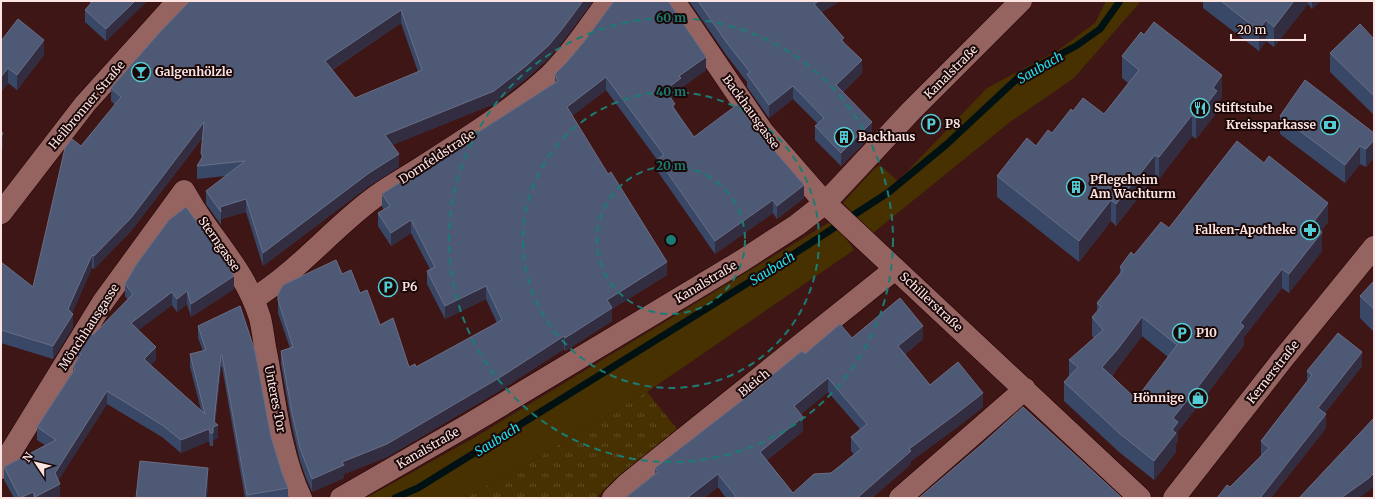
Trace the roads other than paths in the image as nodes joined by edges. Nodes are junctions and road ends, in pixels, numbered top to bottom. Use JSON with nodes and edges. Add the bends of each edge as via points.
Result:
{"nodes":[{"id":1,"x":178,"y":1,"type":"edge"},
{"id":2,"x":608,"y":1,"type":"edge"},
{"id":3,"x":674,"y":1,"type":"edge"},
{"id":4,"x":1021,"y":1,"type":"edge"},
{"id":5,"x":184,"y":191,"type":"joint"},
{"id":6,"x":831,"y":209,"type":"junction"},
{"id":7,"x":1,"y":213,"type":"edge"},
{"id":8,"x":1374,"y":247,"type":"edge"},
{"id":9,"x":895,"y":269,"type":"junction"},
{"id":10,"x":253,"y":299,"type":"junction"},
{"id":11,"x":1025,"y":389,"type":"junction"},
{"id":12,"x":1,"y":468,"type":"edge"},
{"id":13,"x":301,"y":498,"type":"edge"},
{"id":14,"x":341,"y":498,"type":"edge"},
{"id":15,"x":613,"y":498,"type":"edge"},
{"id":16,"x":900,"y":498,"type":"edge"},
{"id":17,"x":1140,"y":498,"type":"edge"},
{"id":18,"x":1174,"y":498,"type":"edge"}],
"edges":[{"from":1,"to":7,"type":"street","name":"Heilbronner Straße","via":[[85,104]]},
{"from":2,"to":10,"type":"street","name":"Dornfeldstraße","via":[[567,56],[550,74],[498,116],[372,199],[296,267]]},
{"from":3,"to":6,"type":"street","name":"Backhausgasse","via":[[763,132]]},
{"from":4,"to":6,"type":"street","name":"Kanalstraße","via":[[911,112]]},
{"from":5,"to":10,"type":"street","name":"Sterngasse","via":[[245,281]]},
{"from":5,"to":12,"type":"street","name":"Mönchhausgasse","via":[[103,302]]},
{"from":6,"to":9,"type":"street","name":"Schillerstraße"},
{"from":6,"to":14,"type":"street","name":"Kanalstraße","via":[[796,225],[743,260]]},
{"from":8,"to":18,"type":"street","name":"Kernerstraße"},
{"from":9,"to":11,"type":"street","name":"Schillerstraße"},
{"from":9,"to":15,"type":"street","name":"Bleich","via":[[627,484]]},
{"from":10,"to":13,"type":"street","name":"Unteres Tor","via":[[260,319],[282,436]]},
{"from":11,"to":16,"type":"street"},
{"from":11,"to":17,"type":"street","name":"Schillerstraße"}]}
